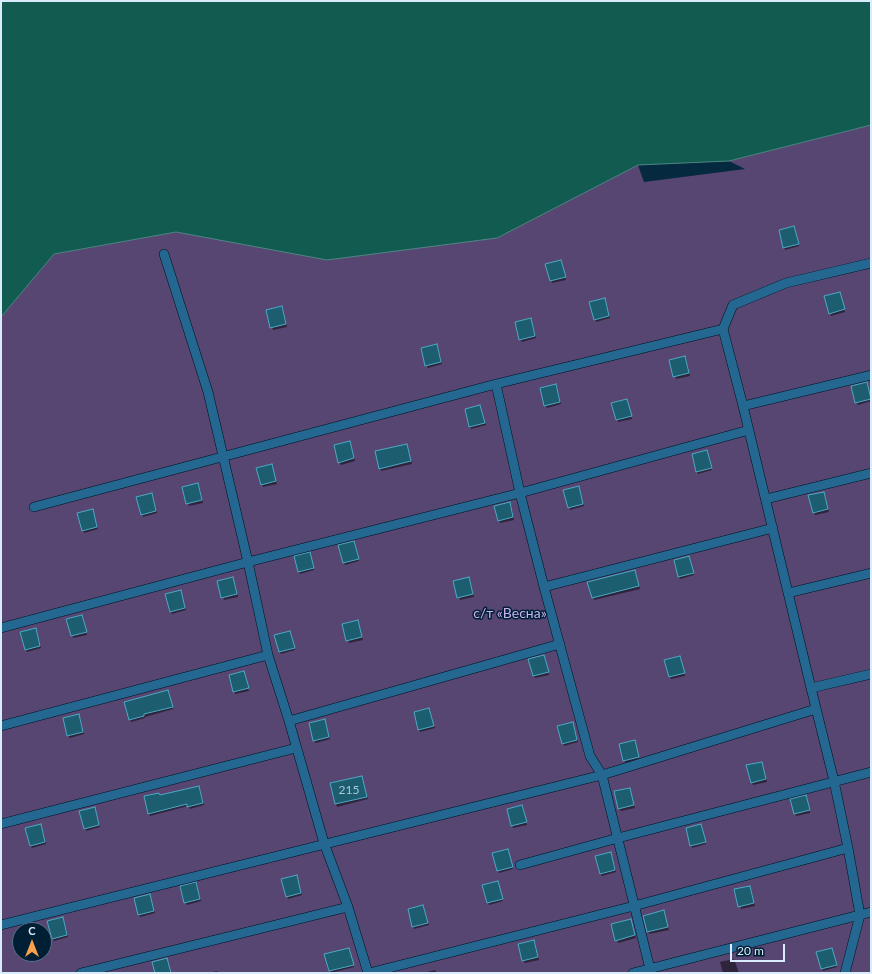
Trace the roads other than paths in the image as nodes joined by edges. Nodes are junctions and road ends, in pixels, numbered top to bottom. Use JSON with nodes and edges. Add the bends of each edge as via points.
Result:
{"nodes":[{"id":1,"x":164,"y":254,"type":"dead end"},
{"id":2,"x":871,"y":263,"type":"edge"},
{"id":3,"x":723,"y":329,"type":"junction"},
{"id":4,"x":871,"y":375,"type":"edge"},
{"id":5,"x":496,"y":384,"type":"junction"},
{"id":6,"x":743,"y":406,"type":"junction"},
{"id":7,"x":749,"y":430,"type":"junction"},
{"id":8,"x":222,"y":456,"type":"junction"},
{"id":9,"x":871,"y":473,"type":"edge"},
{"id":10,"x":520,"y":493,"type":"junction"},
{"id":11,"x":766,"y":499,"type":"junction"},
{"id":12,"x":34,"y":507,"type":"dead end"},
{"id":13,"x":773,"y":528,"type":"junction"},
{"id":14,"x":248,"y":562,"type":"junction"},
{"id":15,"x":871,"y":573,"type":"edge"},
{"id":16,"x":544,"y":587,"type":"junction"},
{"id":17,"x":788,"y":593,"type":"junction"},
{"id":18,"x":1,"y":628,"type":"edge"},
{"id":19,"x":560,"y":644,"type":"junction"},
{"id":20,"x":268,"y":655,"type":"junction"},
{"id":21,"x":871,"y":674,"type":"edge"},
{"id":22,"x":811,"y":688,"type":"junction"},
{"id":23,"x":816,"y":708,"type":"junction"},
{"id":24,"x":289,"y":721,"type":"junction"},
{"id":25,"x":1,"y":726,"type":"edge"},
{"id":26,"x":296,"y":748,"type":"junction"},
{"id":27,"x":871,"y":772,"type":"edge"},
{"id":28,"x":602,"y":775,"type":"junction"},
{"id":29,"x":834,"y":781,"type":"junction"},
{"id":30,"x":1,"y":824,"type":"edge"},
{"id":31,"x":618,"y":838,"type":"junction"},
{"id":32,"x":324,"y":843,"type":"junction"},
{"id":33,"x":848,"y":848,"type":"junction"},
{"id":34,"x":520,"y":865,"type":"dead end"},
{"id":35,"x":634,"y":906,"type":"junction"},
{"id":36,"x":348,"y":907,"type":"junction"},
{"id":37,"x":871,"y":912,"type":"edge"},
{"id":38,"x":860,"y":914,"type":"junction"},
{"id":39,"x":1,"y":925,"type":"edge"},
{"id":40,"x":650,"y":971,"type":"edge"},
{"id":41,"x":81,"y":973,"type":"edge"},
{"id":42,"x":369,"y":973,"type":"edge"},
{"id":43,"x":633,"y":973,"type":"edge"},
{"id":44,"x":845,"y":973,"type":"edge"}],
"edges":[{"from":1,"to":8,"type":"lane","via":[[208,392]]},
{"from":2,"to":3,"type":"lane","via":[[786,283],[733,305]]},
{"from":3,"to":5,"type":"lane"},
{"from":3,"to":6,"type":"lane"},
{"from":4,"to":6,"type":"lane"},
{"from":5,"to":8,"type":"lane"},
{"from":5,"to":10,"type":"lane"},
{"from":6,"to":7,"type":"lane"},
{"from":7,"to":10,"type":"lane"},
{"from":7,"to":11,"type":"lane"},
{"from":8,"to":12,"type":"lane"},
{"from":8,"to":14,"type":"lane"},
{"from":9,"to":11,"type":"lane"},
{"from":10,"to":14,"type":"lane"},
{"from":10,"to":16,"type":"lane"},
{"from":11,"to":13,"type":"lane"},
{"from":13,"to":16,"type":"lane"},
{"from":13,"to":17,"type":"lane"},
{"from":14,"to":18,"type":"lane"},
{"from":14,"to":20,"type":"lane"},
{"from":15,"to":17,"type":"lane"},
{"from":16,"to":19,"type":"lane"},
{"from":17,"to":22,"type":"lane"},
{"from":19,"to":24,"type":"lane"},
{"from":19,"to":28,"type":"lane","via":[[590,756]]},
{"from":20,"to":24,"type":"lane"},
{"from":20,"to":25,"type":"lane"},
{"from":21,"to":22,"type":"lane"},
{"from":22,"to":23,"type":"lane"},
{"from":23,"to":28,"type":"lane"},
{"from":23,"to":29,"type":"lane"},
{"from":24,"to":26,"type":"lane"},
{"from":26,"to":30,"type":"lane"},
{"from":26,"to":32,"type":"lane"},
{"from":27,"to":29,"type":"lane"},
{"from":28,"to":31,"type":"lane"},
{"from":28,"to":32,"type":"lane"},
{"from":29,"to":31,"type":"lane"},
{"from":29,"to":33,"type":"lane"},
{"from":31,"to":34,"type":"lane"},
{"from":31,"to":35,"type":"lane"},
{"from":32,"to":36,"type":"lane"},
{"from":32,"to":39,"type":"lane"},
{"from":33,"to":35,"type":"lane"},
{"from":33,"to":38,"type":"lane"},
{"from":35,"to":40,"type":"lane"},
{"from":35,"to":42,"type":"lane"},
{"from":36,"to":41,"type":"lane"},
{"from":36,"to":42,"type":"lane"},
{"from":37,"to":38,"type":"lane"},
{"from":38,"to":40,"type":"lane"},
{"from":38,"to":44,"type":"lane"},
{"from":40,"to":43,"type":"lane"}]}
